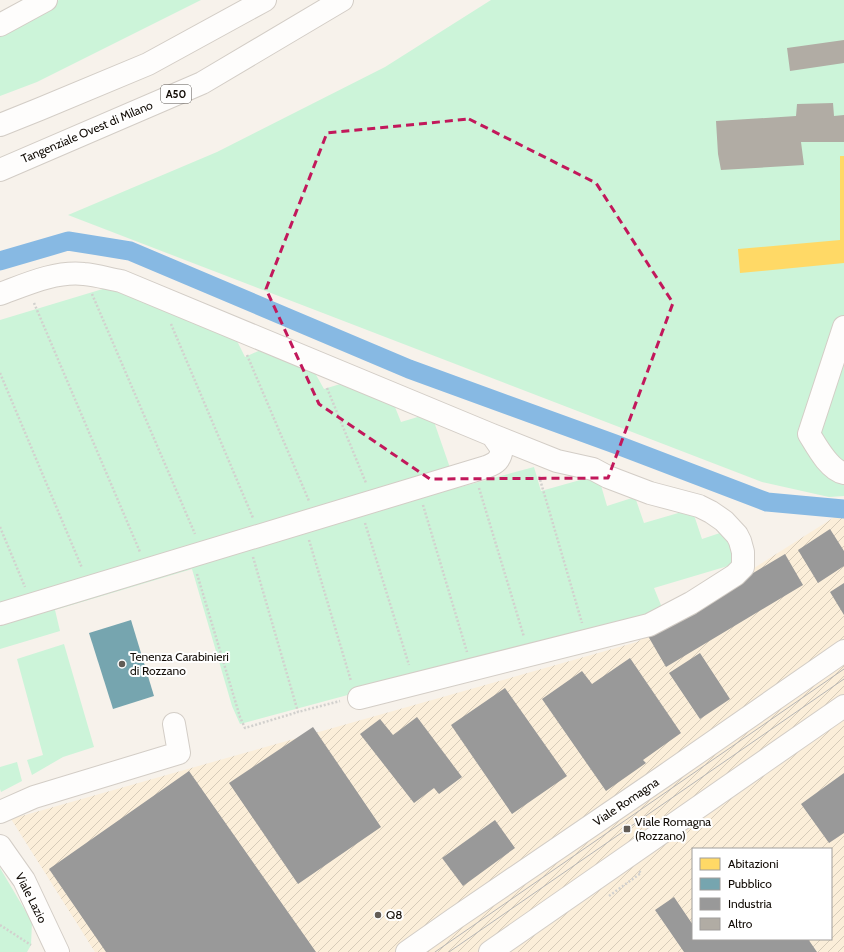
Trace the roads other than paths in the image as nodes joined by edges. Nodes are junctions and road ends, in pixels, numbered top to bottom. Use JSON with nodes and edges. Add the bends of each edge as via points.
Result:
{"nodes":[{"id":1,"x":46,"y":0,"type":"edge"},
{"id":2,"x":265,"y":0,"type":"edge"},
{"id":3,"x":342,"y":0,"type":"edge"},
{"id":4,"x":0,"y":25,"type":"edge"},
{"id":5,"x":0,"y":125,"type":"edge"},
{"id":6,"x":0,"y":170,"type":"edge"},
{"id":7,"x":0,"y":294,"type":"edge"},
{"id":8,"x":844,"y":327,"type":"edge"},
{"id":9,"x":492,"y":435,"type":"junction"},
{"id":10,"x":844,"y":473,"type":"edge"},
{"id":11,"x":0,"y":614,"type":"edge"},
{"id":12,"x":844,"y":651,"type":"edge"},
{"id":13,"x":357,"y":699,"type":"road end"},
{"id":14,"x":844,"y":706,"type":"edge"},
{"id":15,"x":174,"y":724,"type":"dead end"},
{"id":16,"x":0,"y":812,"type":"edge"},
{"id":17,"x":0,"y":846,"type":"edge"},
{"id":18,"x":47,"y":948,"type":"edge"},
{"id":19,"x":407,"y":952,"type":"edge"},
{"id":20,"x":490,"y":952,"type":"edge"}],
"edges":[{"from":1,"to":4,"type":"main road"},
{"from":2,"to":5,"type":"main road","via":[[148,64]]},
{"from":3,"to":6,"type":"main road","name":"Tangenziale Ovest di Milano","number":"A50","via":[[202,83]]},
{"from":7,"to":9,"type":"main road","via":[[67,274],[83,274],[121,281]]},
{"from":8,"to":10,"type":"main road","via":[[809,434],[824,460]]},
{"from":9,"to":11,"type":"main road","via":[[502,449],[501,458],[494,464]]},
{"from":9,"to":13,"type":"main road","via":[[557,461],[593,469],[650,493],[699,506],[711,512],[724,521],[740,541],[743,567],[735,576],[649,625]]},
{"from":12,"to":19,"type":"main road","name":"Viale Romagna"},
{"from":14,"to":20,"type":"main road"},
{"from":15,"to":16,"type":"main road","via":[[179,753],[34,797]]},
{"from":17,"to":18,"type":"main road","name":"Viale Lazio","via":[[24,880]]}]}
